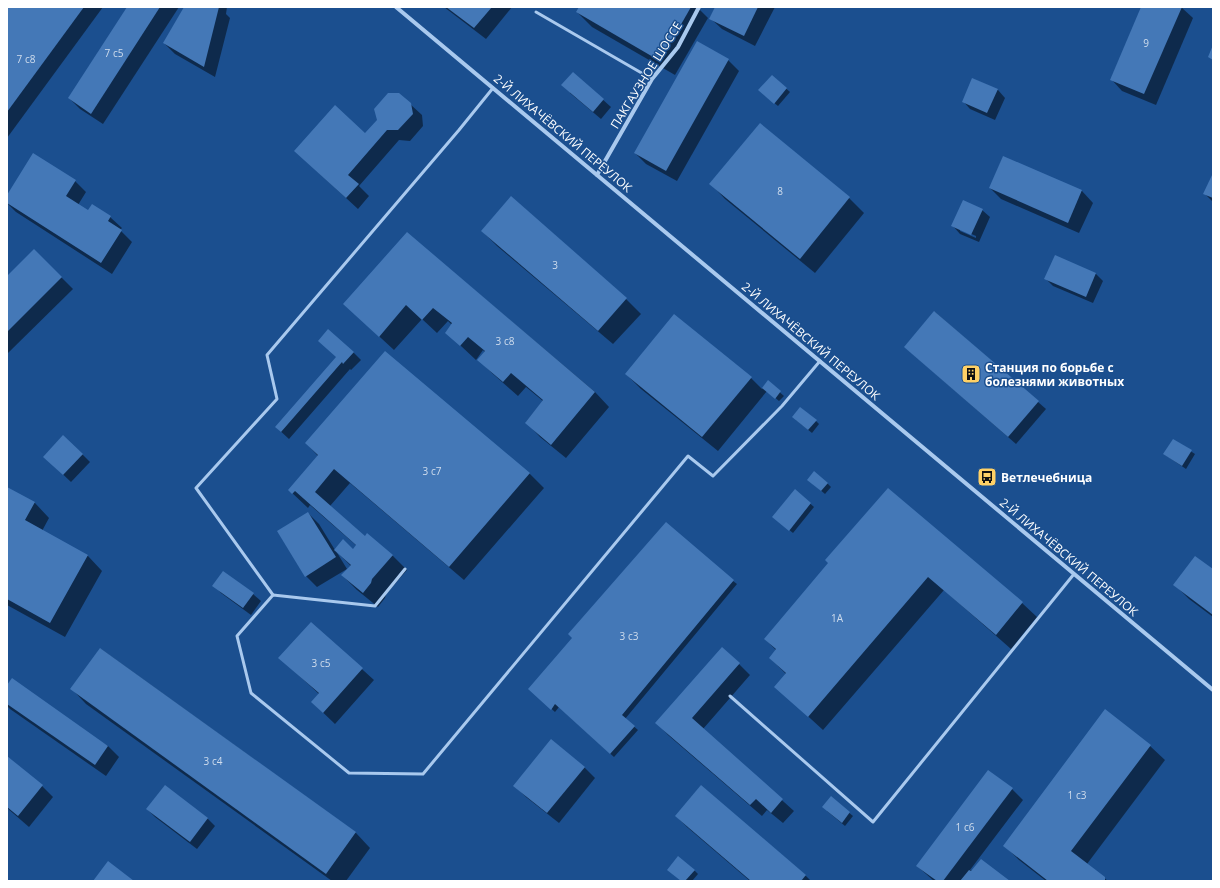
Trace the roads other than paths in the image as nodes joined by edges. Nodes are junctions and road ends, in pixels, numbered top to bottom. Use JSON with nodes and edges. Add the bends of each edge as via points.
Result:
{"nodes":[{"id":1,"x":396,"y":7,"type":"edge"},
{"id":2,"x":699,"y":7,"type":"edge"},
{"id":3,"x":536,"y":12,"type":"dead end"},
{"id":4,"x":652,"y":79,"type":"junction"},
{"id":5,"x":493,"y":88,"type":"junction"},
{"id":6,"x":597,"y":175,"type":"junction"},
{"id":7,"x":820,"y":361,"type":"junction"},
{"id":8,"x":405,"y":569,"type":"dead end"},
{"id":9,"x":1074,"y":574,"type":"junction"},
{"id":10,"x":273,"y":595,"type":"junction"},
{"id":11,"x":1213,"y":690,"type":"edge"},
{"id":12,"x":730,"y":696,"type":"dead end"}],
"edges":[{"from":1,"to":5,"type":"street","name":"2-Й ЛИХАЧЁВСКИЙ ПЕРЕУЛОК"},
{"from":2,"to":4,"type":"street","name":"ПАКГАУЗНОЕ ШОССЕ","via":[[678,47]]},
{"from":3,"to":4,"type":"lane"},
{"from":4,"to":6,"type":"street","name":"ПАКГАУЗНОЕ ШОССЕ"},
{"from":5,"to":6,"type":"street","name":"2-Й ЛИХАЧЁВСКИЙ ПЕРЕУЛОК"},
{"from":5,"to":10,"type":"lane","via":[[267,355],[277,399],[196,488]]},
{"from":6,"to":7,"type":"street","name":"2-Й ЛИХАЧЁВСКИЙ ПЕРЕУЛОК"},
{"from":7,"to":9,"type":"street","name":"2-Й ЛИХАЧЁВСКИЙ ПЕРЕУЛОК"},
{"from":7,"to":10,"type":"lane","via":[[782,406],[714,476],[688,456],[423,774],[349,773],[251,693],[237,636]]},
{"from":8,"to":10,"type":"lane","via":[[375,606]]},
{"from":9,"to":11,"type":"street","name":"2-Й ЛИХАЧЁВСКИЙ ПЕРЕУЛОК"},
{"from":9,"to":12,"type":"lane","via":[[873,822]]}]}
